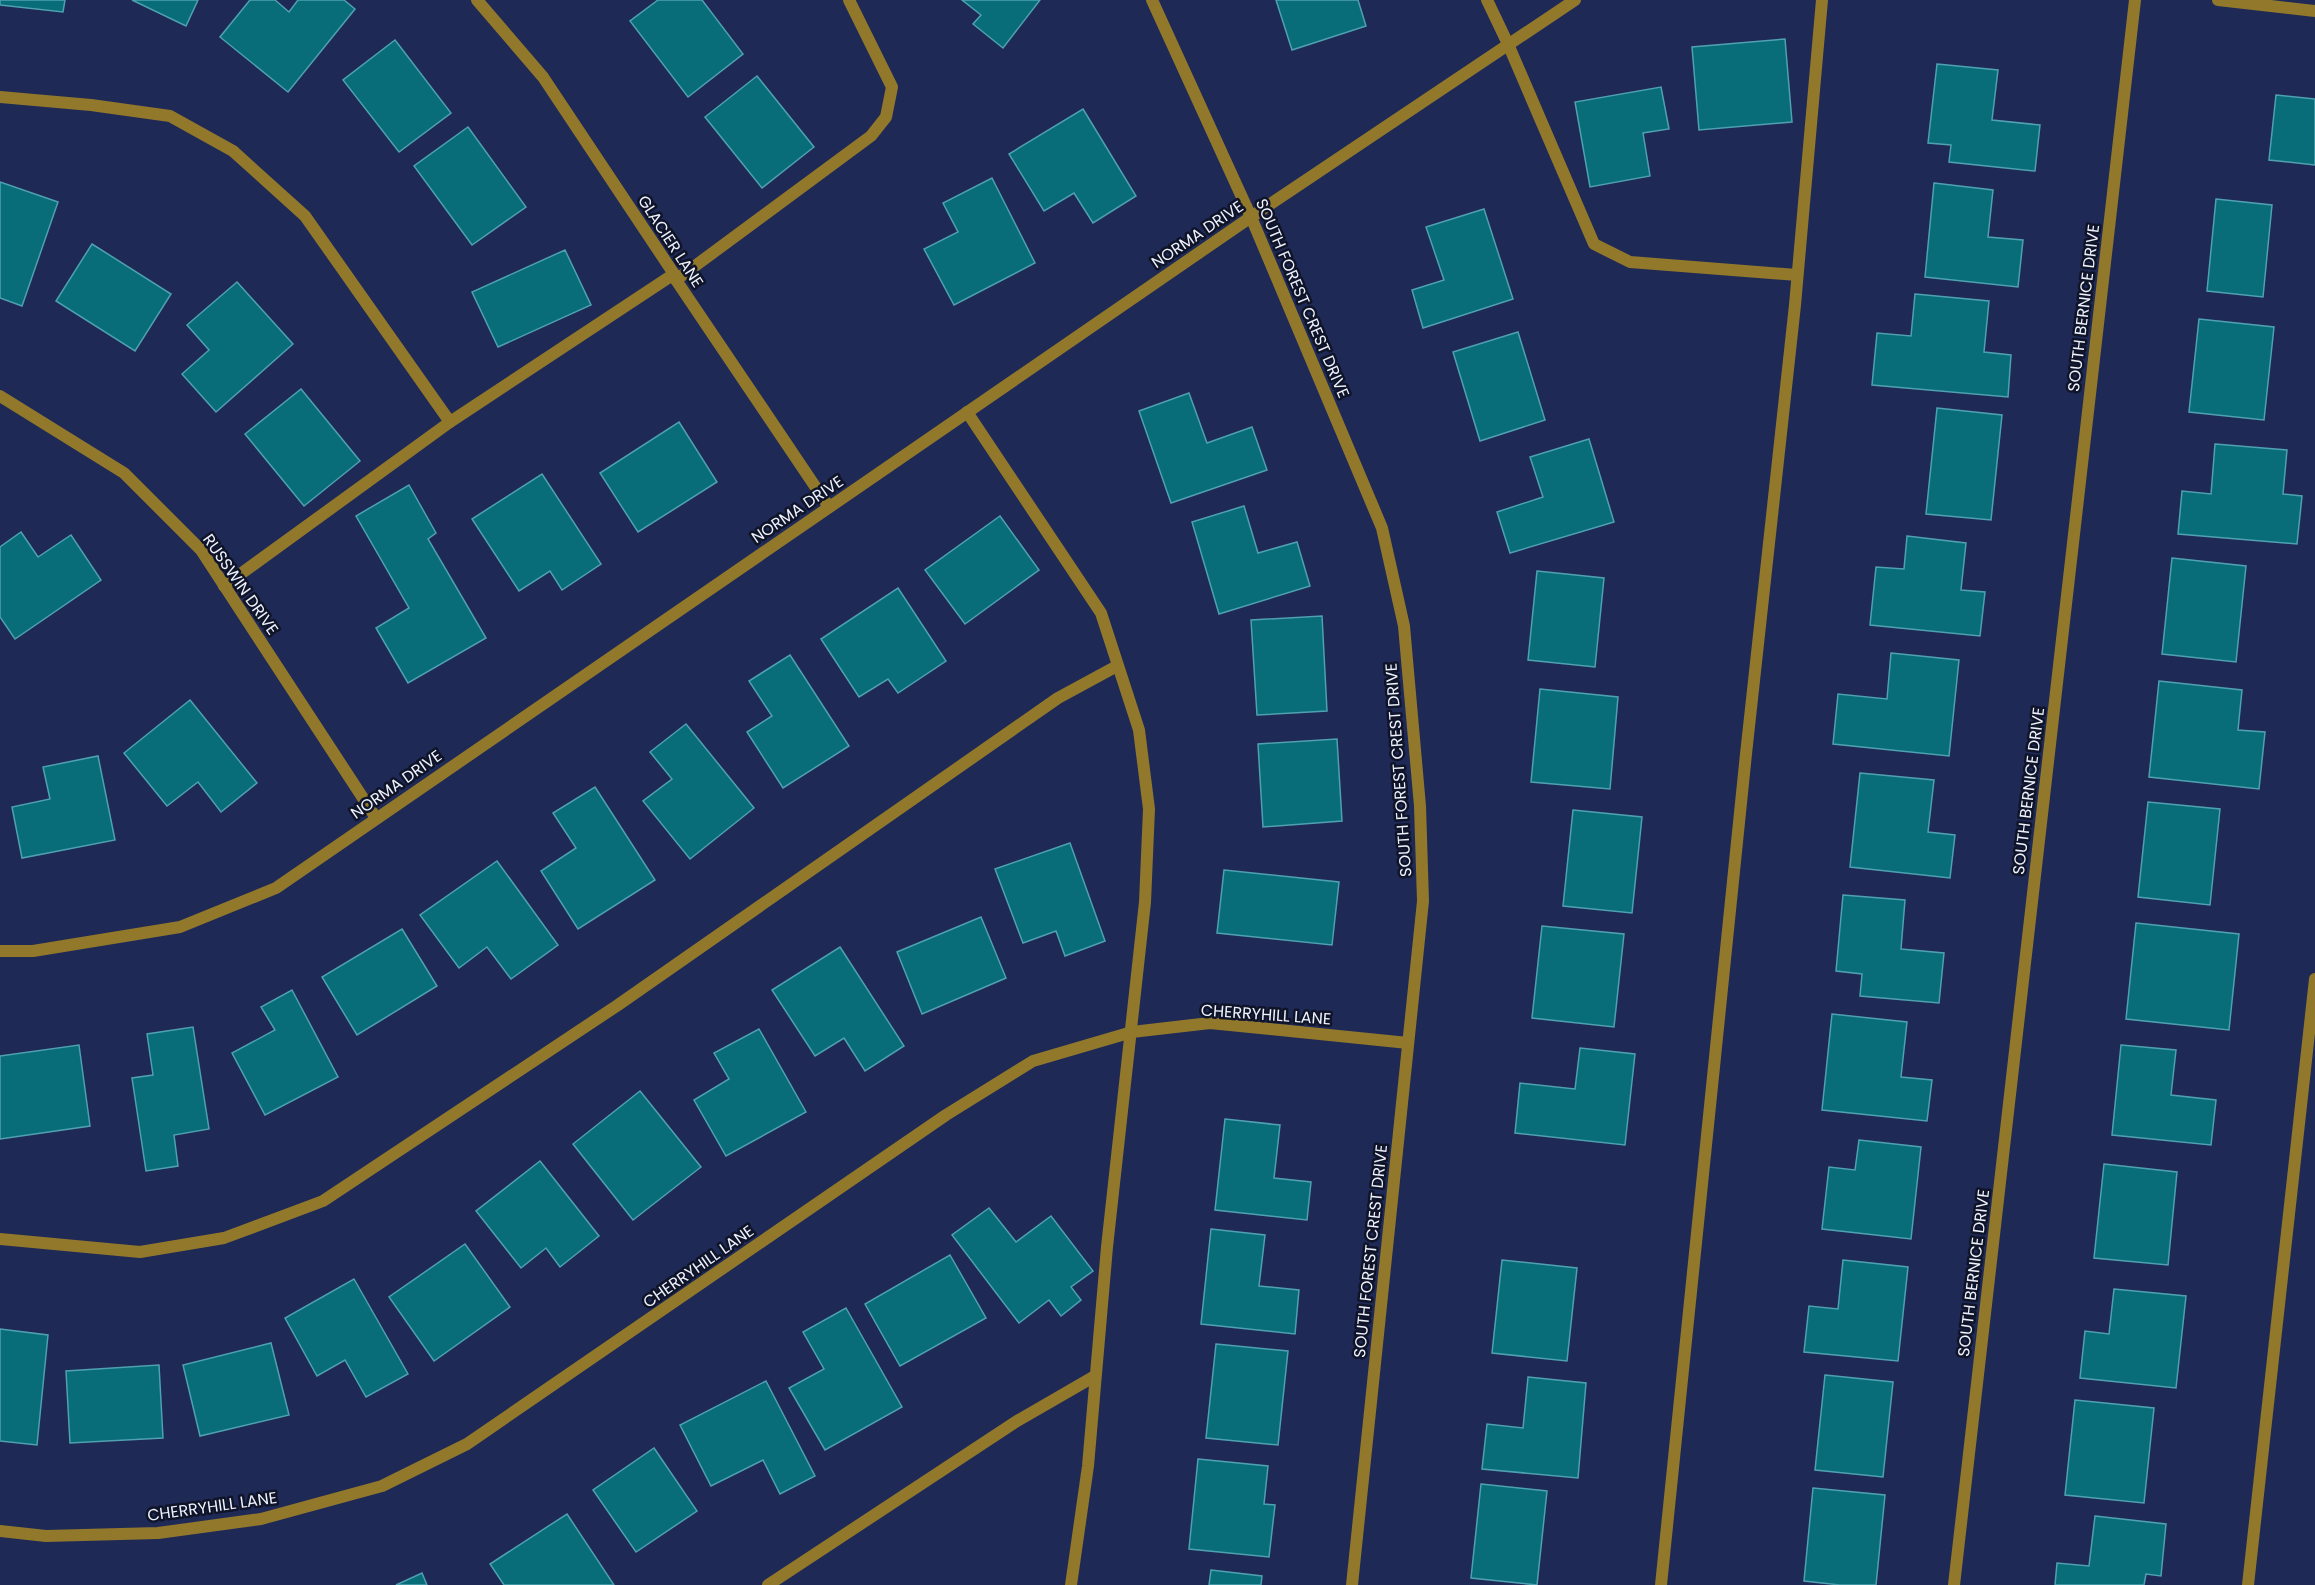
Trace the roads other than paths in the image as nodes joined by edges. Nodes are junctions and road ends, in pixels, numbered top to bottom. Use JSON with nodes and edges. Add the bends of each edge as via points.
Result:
{"nodes":[{"id":1,"x":477,"y":0,"type":"edge"},
{"id":2,"x":849,"y":0,"type":"edge"},
{"id":3,"x":1152,"y":0,"type":"edge"},
{"id":4,"x":1487,"y":0,"type":"edge"},
{"id":5,"x":1575,"y":0,"type":"edge"},
{"id":6,"x":1822,"y":0,"type":"edge"},
{"id":7,"x":2135,"y":0,"type":"edge"},
{"id":8,"x":2218,"y":0,"type":"edge"},
{"id":9,"x":2315,"y":10,"type":"edge"},
{"id":10,"x":1508,"y":44,"type":"junction"},
{"id":11,"x":0,"y":97,"type":"edge"},
{"id":12,"x":1251,"y":217,"type":"junction"},
{"id":13,"x":1797,"y":275,"type":"junction"},
{"id":14,"x":675,"y":277,"type":"junction"},
{"id":15,"x":0,"y":396,"type":"edge"},
{"id":16,"x":967,"y":412,"type":"junction"},
{"id":17,"x":450,"y":422,"type":"junction"},
{"id":18,"x":829,"y":507,"type":"junction"},
{"id":19,"x":225,"y":586,"type":"junction"},
{"id":20,"x":1117,"y":666,"type":"junction"},
{"id":21,"x":376,"y":818,"type":"junction"},
{"id":22,"x":0,"y":951,"type":"edge"},
{"id":23,"x":2315,"y":979,"type":"edge"},
{"id":24,"x":1132,"y":1032,"type":"junction"},
{"id":25,"x":1408,"y":1043,"type":"junction"},
{"id":26,"x":0,"y":1239,"type":"edge"},
{"id":27,"x":1095,"y":1376,"type":"junction"},
{"id":28,"x":0,"y":1531,"type":"edge"},
{"id":29,"x":768,"y":1585,"type":"edge"},
{"id":30,"x":1071,"y":1585,"type":"edge"},
{"id":31,"x":1352,"y":1585,"type":"edge"},
{"id":32,"x":1661,"y":1585,"type":"edge"},
{"id":33,"x":1954,"y":1585,"type":"edge"},
{"id":34,"x":2248,"y":1585,"type":"edge"}],
"edges":[{"from":1,"to":14,"type":"street","name":"GLACIER LANE","via":[[543,77]]},
{"from":2,"to":14,"type":"street","via":[[892,87],[886,117],[871,136]]},
{"from":3,"to":12,"type":"street","name":"SOUTH FOREST CREST DRIVE"},
{"from":4,"to":10,"type":"street"},
{"from":5,"to":10,"type":"street","name":"NORMA DRIVE"},
{"from":6,"to":13,"type":"street"},
{"from":7,"to":33,"type":"street","name":"SOUTH BERNICE DRIVE"},
{"from":8,"to":9,"type":"street"},
{"from":10,"to":12,"type":"street","name":"NORMA DRIVE"},
{"from":10,"to":13,"type":"street","via":[[1594,244],[1630,262]]},
{"from":11,"to":17,"type":"street","via":[[170,116],[233,151],[305,216]]},
{"from":12,"to":16,"type":"street","name":"NORMA DRIVE"},
{"from":12,"to":25,"type":"street","name":"SOUTH FOREST CREST DRIVE","via":[[1382,528],[1404,626],[1420,806],[1423,901]]},
{"from":13,"to":32,"type":"street"},
{"from":14,"to":17,"type":"street"},
{"from":14,"to":18,"type":"street","name":"GLACIER LANE"},
{"from":15,"to":19,"type":"street","name":"RUSSWIN DRIVE","via":[[124,473],[201,550]]},
{"from":16,"to":18,"type":"street","name":"NORMA DRIVE"},
{"from":16,"to":20,"type":"street","via":[[1101,614]]},
{"from":17,"to":19,"type":"street"},
{"from":18,"to":21,"type":"street","name":"NORMA DRIVE"},
{"from":19,"to":21,"type":"street","name":"RUSSWIN DRIVE"},
{"from":20,"to":24,"type":"street","via":[[1139,730],[1149,809],[1145,902]]},
{"from":20,"to":26,"type":"street","via":[[1058,699],[618,1005],[323,1202],[224,1238],[140,1252]]},
{"from":21,"to":22,"type":"street","name":"NORMA DRIVE","via":[[276,888],[180,927],[33,951]]},
{"from":23,"to":34,"type":"street"},
{"from":24,"to":25,"type":"street","name":"CHERRYHILL LANE","via":[[1210,1023]]},
{"from":24,"to":27,"type":"street"},
{"from":24,"to":28,"type":"street","name":"CHERRYHILL LANE","via":[[1033,1061],[936,1122],[467,1444],[382,1486],[261,1519],[158,1533],[46,1536]]},
{"from":25,"to":31,"type":"street","name":"SOUTH FOREST CREST DRIVE"},
{"from":27,"to":29,"type":"street","via":[[1017,1421]]},
{"from":27,"to":30,"type":"street","via":[[1088,1466]]}]}
